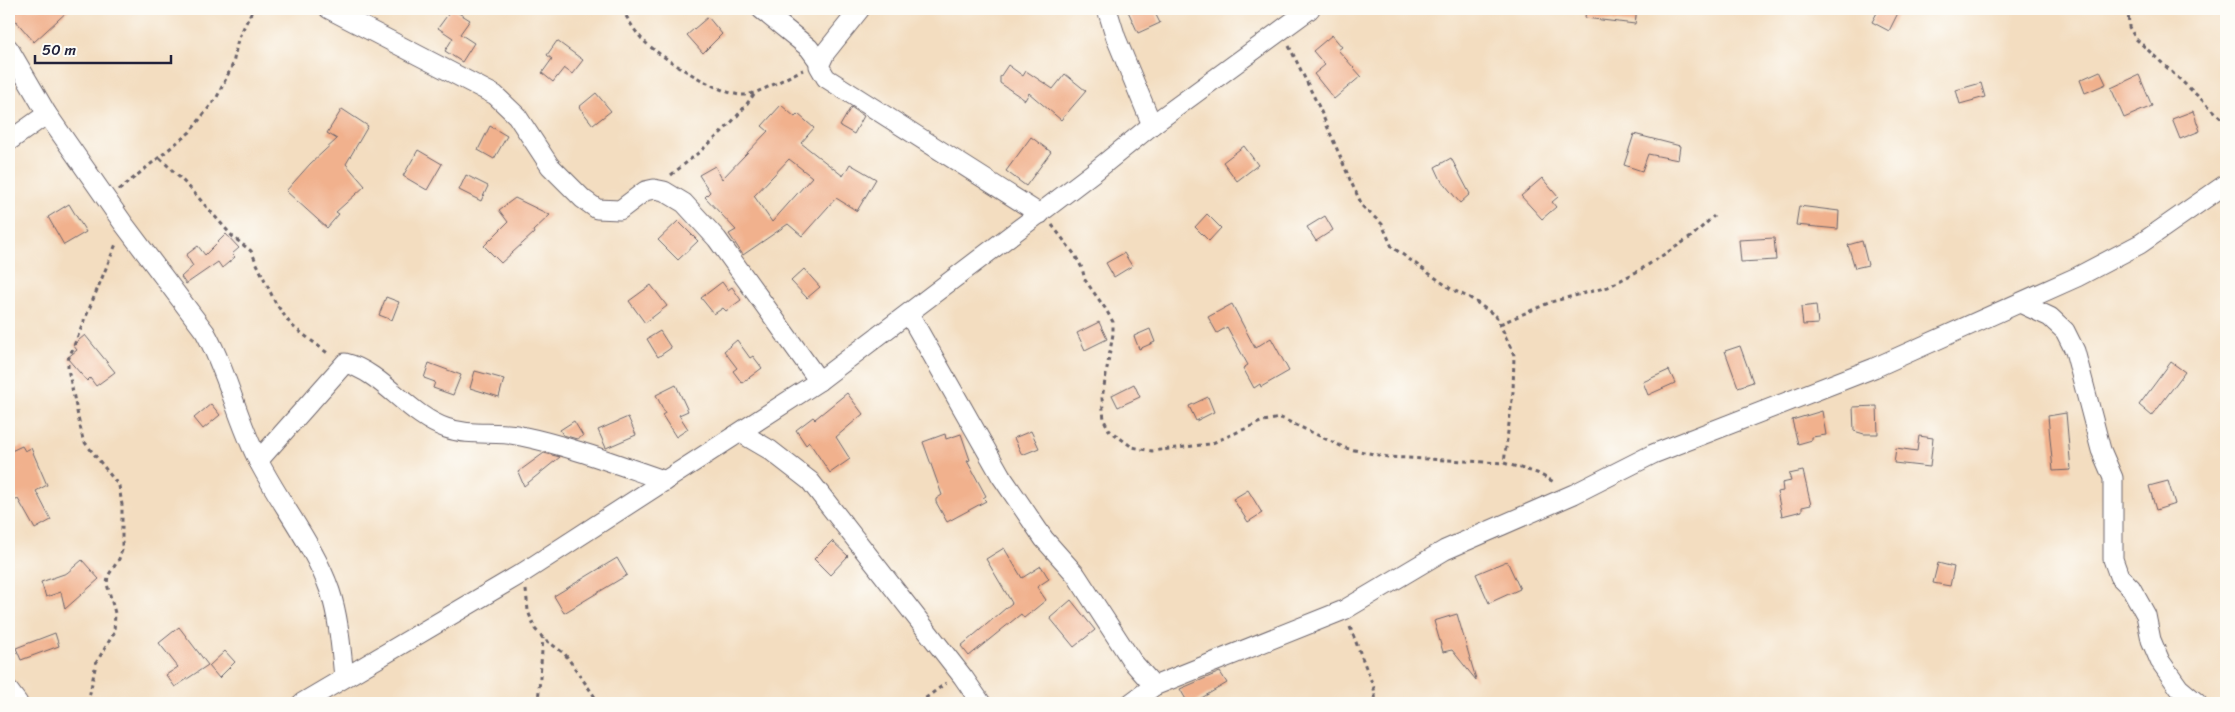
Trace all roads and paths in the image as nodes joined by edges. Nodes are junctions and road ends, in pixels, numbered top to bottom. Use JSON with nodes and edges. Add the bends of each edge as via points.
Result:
{"nodes":[{"id":1,"x":253,"y":9,"type":"edge"},
{"id":2,"x":329,"y":9,"type":"edge"},
{"id":3,"x":622,"y":9,"type":"edge"},
{"id":4,"x":761,"y":9,"type":"edge"},
{"id":5,"x":860,"y":9,"type":"edge"},
{"id":6,"x":1108,"y":9,"type":"edge"},
{"id":7,"x":1310,"y":9,"type":"edge"},
{"id":8,"x":2128,"y":9,"type":"edge"},
{"id":9,"x":1282,"y":30,"type":"junction"},
{"id":10,"x":9,"y":49,"type":"edge"},
{"id":11,"x":819,"y":64,"type":"junction"},
{"id":12,"x":754,"y":94,"type":"junction"},
{"id":13,"x":47,"y":114,"type":"junction"},
{"id":14,"x":2226,"y":122,"type":"edge"},
{"id":15,"x":1152,"y":125,"type":"junction"},
{"id":16,"x":9,"y":141,"type":"edge"},
{"id":17,"x":160,"y":158,"type":"junction"},
{"id":18,"x":2226,"y":184,"type":"edge"},
{"id":19,"x":654,"y":190,"type":"junction"},
{"id":20,"x":107,"y":200,"type":"junction"},
{"id":21,"x":1041,"y":213,"type":"junction"},
{"id":22,"x":1714,"y":216,"type":"dead end"},
{"id":23,"x":123,"y":223,"type":"junction"},
{"id":24,"x":2020,"y":303,"type":"junction"},
{"id":25,"x":909,"y":314,"type":"junction"},
{"id":26,"x":1500,"y":324,"type":"junction"},
{"id":27,"x":345,"y":364,"type":"junction"},
{"id":28,"x":819,"y":381,"type":"junction"},
{"id":29,"x":740,"y":434,"type":"junction"},
{"id":30,"x":258,"y":461,"type":"junction"},
{"id":31,"x":1504,"y":463,"type":"junction"},
{"id":32,"x":666,"y":481,"type":"junction"},
{"id":33,"x":1574,"y":494,"type":"junction"},
{"id":34,"x":524,"y":572,"type":"junction"},
{"id":35,"x":1344,"y":610,"type":"junction"},
{"id":36,"x":543,"y":638,"type":"junction"},
{"id":37,"x":344,"y":677,"type":"junction"},
{"id":38,"x":963,"y":677,"type":"junction"},
{"id":39,"x":1154,"y":686,"type":"junction"},
{"id":40,"x":9,"y":691,"type":"edge"},
{"id":41,"x":18,"y":703,"type":"edge"},
{"id":42,"x":88,"y":703,"type":"edge"},
{"id":43,"x":302,"y":703,"type":"edge"},
{"id":44,"x":538,"y":703,"type":"edge"},
{"id":45,"x":599,"y":703,"type":"edge"},
{"id":46,"x":919,"y":703,"type":"edge"},
{"id":47,"x":981,"y":703,"type":"edge"},
{"id":48,"x":1131,"y":703,"type":"edge"},
{"id":49,"x":1376,"y":703,"type":"edge"},
{"id":50,"x":2197,"y":703,"type":"edge"}],
"edges":[{"from":1,"to":17,"type":"path","via":[[238,39],[234,64],[217,97],[190,132]]},
{"from":2,"to":19,"type":"street","via":[[495,95],[516,116],[550,166],[597,210],[620,210],[645,191]]},
{"from":3,"to":12,"type":"path","via":[[646,43],[676,64],[730,94]]},
{"from":4,"to":11,"type":"street","via":[[808,48]]},
{"from":5,"to":11,"type":"street"},
{"from":6,"to":15,"type":"street","via":[[1116,38]]},
{"from":7,"to":9,"type":"street"},
{"from":8,"to":14,"type":"path","via":[[2129,27],[2136,39]]},
{"from":9,"to":15,"type":"street"},
{"from":9,"to":26,"type":"path","via":[[1363,206],[1382,224],[1392,247],[1496,316]]},
{"from":10,"to":13,"type":"street"},
{"from":11,"to":12,"type":"path","via":[[782,78]]},
{"from":11,"to":21,"type":"street","via":[[826,78]]},
{"from":12,"to":19,"type":"path","via":[[724,132]]},
{"from":13,"to":16,"type":"street"},
{"from":13,"to":20,"type":"street"},
{"from":15,"to":21,"type":"street"},
{"from":17,"to":20,"type":"path"},
{"from":17,"to":27,"type":"path","via":[[233,237],[251,251],[275,302],[291,325]]},
{"from":18,"to":24,"type":"street","via":[[2140,244]]},
{"from":19,"to":28,"type":"street","via":[[664,191],[684,203],[716,238]]},
{"from":20,"to":23,"type":"street"},
{"from":21,"to":25,"type":"street"},
{"from":21,"to":31,"type":"path","via":[[1075,254],[1089,288],[1113,322],[1102,398],[1104,420],[1109,430],[1132,447],[1152,451],[1210,444],[1263,421],[1281,418],[1345,448],[1388,457]]},
{"from":22,"to":26,"type":"path","via":[[1692,238],[1608,287],[1551,302]]},
{"from":23,"to":30,"type":"street","via":[[205,332]]},
{"from":23,"to":42,"type":"path","via":[[68,360],[83,440],[119,486],[122,505],[122,550],[108,576],[115,613],[114,633],[96,663]]},
{"from":24,"to":33,"type":"street","via":[[1874,368],[1653,454]]},
{"from":24,"to":50,"type":"street","via":[[2050,318],[2065,331],[2075,351],[2101,450],[2113,478],[2113,559],[2119,576],[2131,588],[2146,615],[2160,661],[2179,688]]},
{"from":25,"to":28,"type":"street"},
{"from":25,"to":39,"type":"street","via":[[1001,476],[1044,539],[1076,575],[1132,661]]},
{"from":26,"to":31,"type":"path","via":[[1514,355]]},
{"from":27,"to":30,"type":"street"},
{"from":27,"to":32,"type":"street","via":[[358,366],[413,409],[445,428],[469,434],[519,435]]},
{"from":28,"to":29,"type":"street"},
{"from":29,"to":32,"type":"street"},
{"from":29,"to":38,"type":"street","via":[[770,450],[810,481]]},
{"from":30,"to":37,"type":"street","via":[[315,558],[330,592]]},
{"from":31,"to":33,"type":"path","via":[[1537,473]]},
{"from":32,"to":34,"type":"street"},
{"from":33,"to":35,"type":"street","via":[[1445,550]]},
{"from":34,"to":36,"type":"path","via":[[528,611]]},
{"from":34,"to":37,"type":"street"},
{"from":35,"to":39,"type":"street"},
{"from":35,"to":49,"type":"path","via":[[1374,688]]},
{"from":36,"to":44,"type":"path"},
{"from":36,"to":45,"type":"path","via":[[565,654]]},
{"from":37,"to":43,"type":"street"},
{"from":38,"to":46,"type":"path","via":[[941,685]]},
{"from":38,"to":47,"type":"street"},
{"from":39,"to":48,"type":"street"},
{"from":40,"to":41,"type":"street"}]}
